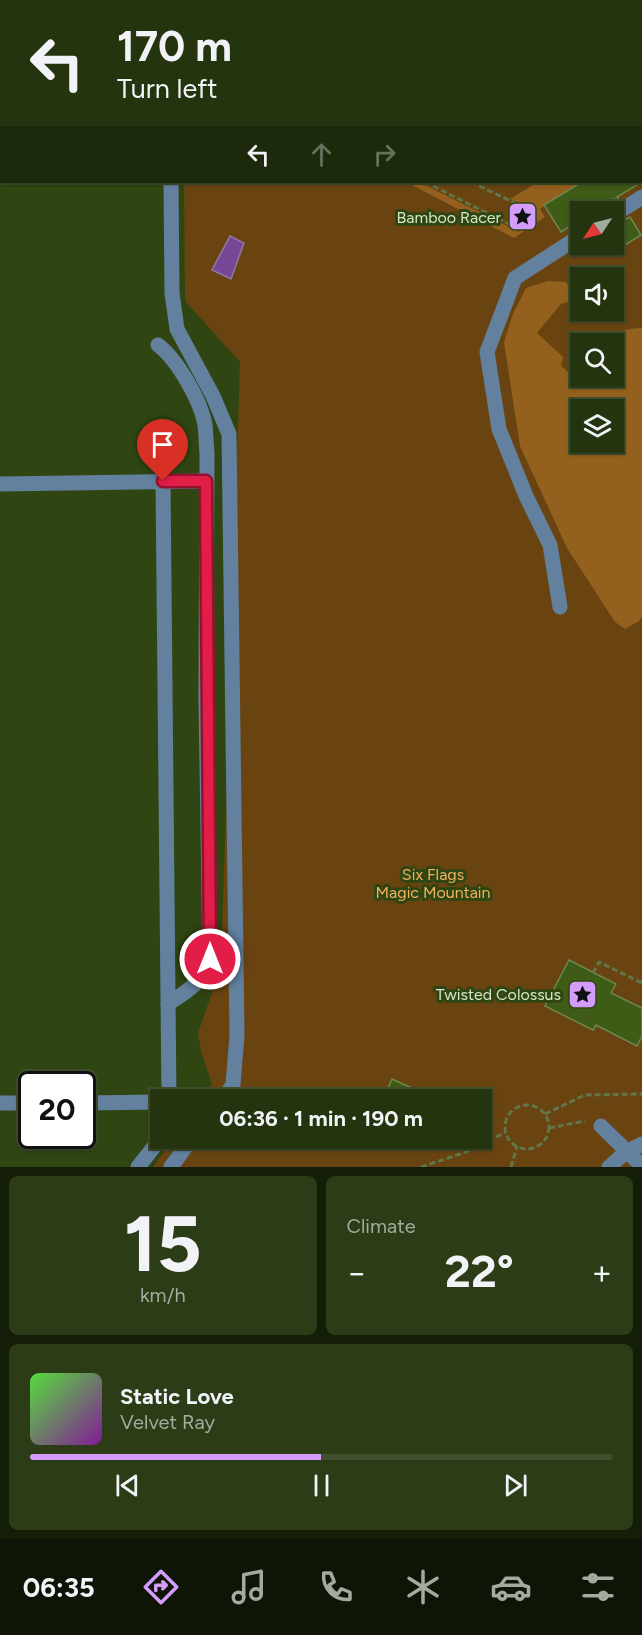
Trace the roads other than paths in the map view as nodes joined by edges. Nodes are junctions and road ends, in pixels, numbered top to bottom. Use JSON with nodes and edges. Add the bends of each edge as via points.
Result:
{"nodes":[{"id":1,"x":171,"y":183,"type":"edge"},
{"id":2,"x":642,"y":197,"type":"edge"},
{"id":3,"x":624,"y":209,"type":"edge"},
{"id":4,"x":570,"y":242,"type":"edge"},
{"id":5,"x":158,"y":345,"type":"dead end"},
{"id":6,"x":163,"y":481,"type":"junction"},
{"id":7,"x":206,"y":481,"type":"junction"},
{"id":8,"x":0,"y":484,"type":"edge"},
{"id":9,"x":560,"y":607,"type":"dead end"},
{"id":10,"x":168,"y":1004,"type":"junction"},
{"id":11,"x":170,"y":1089,"type":"edge"},
{"id":12,"x":230,"y":1089,"type":"edge"},
{"id":13,"x":96,"y":1102,"type":"edge"},
{"id":14,"x":150,"y":1102,"type":"edge"},
{"id":15,"x":0,"y":1103,"type":"edge"},
{"id":16,"x":18,"y":1103,"type":"edge"},
{"id":17,"x":601,"y":1126,"type":"road end"},
{"id":18,"x":642,"y":1144,"type":"edge"},
{"id":19,"x":152,"y":1149,"type":"edge"},
{"id":20,"x":184,"y":1149,"type":"edge"},
{"id":21,"x":626,"y":1152,"type":"junction"},
{"id":22,"x":642,"y":1166,"type":"edge"},
{"id":23,"x":138,"y":1167,"type":"edge"},
{"id":24,"x":171,"y":1167,"type":"edge"},
{"id":25,"x":609,"y":1167,"type":"edge"}],
"edges":[{"from":1,"to":12,"type":"lane","via":[[172,293],[177,329],[229,434],[237,1035]]},
{"from":2,"to":3,"type":"lane"},
{"from":4,"to":9,"type":"lane","via":[[515,278],[487,352],[499,429],[550,546]]},
{"from":5,"to":7,"type":"lane","via":[[178,368],[200,406],[205,424]]},
{"from":6,"to":7,"type":"lane"},
{"from":6,"to":8,"type":"lane"},
{"from":6,"to":10,"type":"lane"},
{"from":7,"to":10,"type":"lane","via":[[210,959],[206,972],[195,985]]},
{"from":10,"to":11,"type":"lane"},
{"from":13,"to":14,"type":"lane"},
{"from":15,"to":16,"type":"lane"},
{"from":17,"to":21,"type":"lane"},
{"from":18,"to":21,"type":"lane"},
{"from":19,"to":23,"type":"lane"},
{"from":20,"to":24,"type":"lane"},
{"from":21,"to":22,"type":"lane"},
{"from":21,"to":25,"type":"lane"}]}
